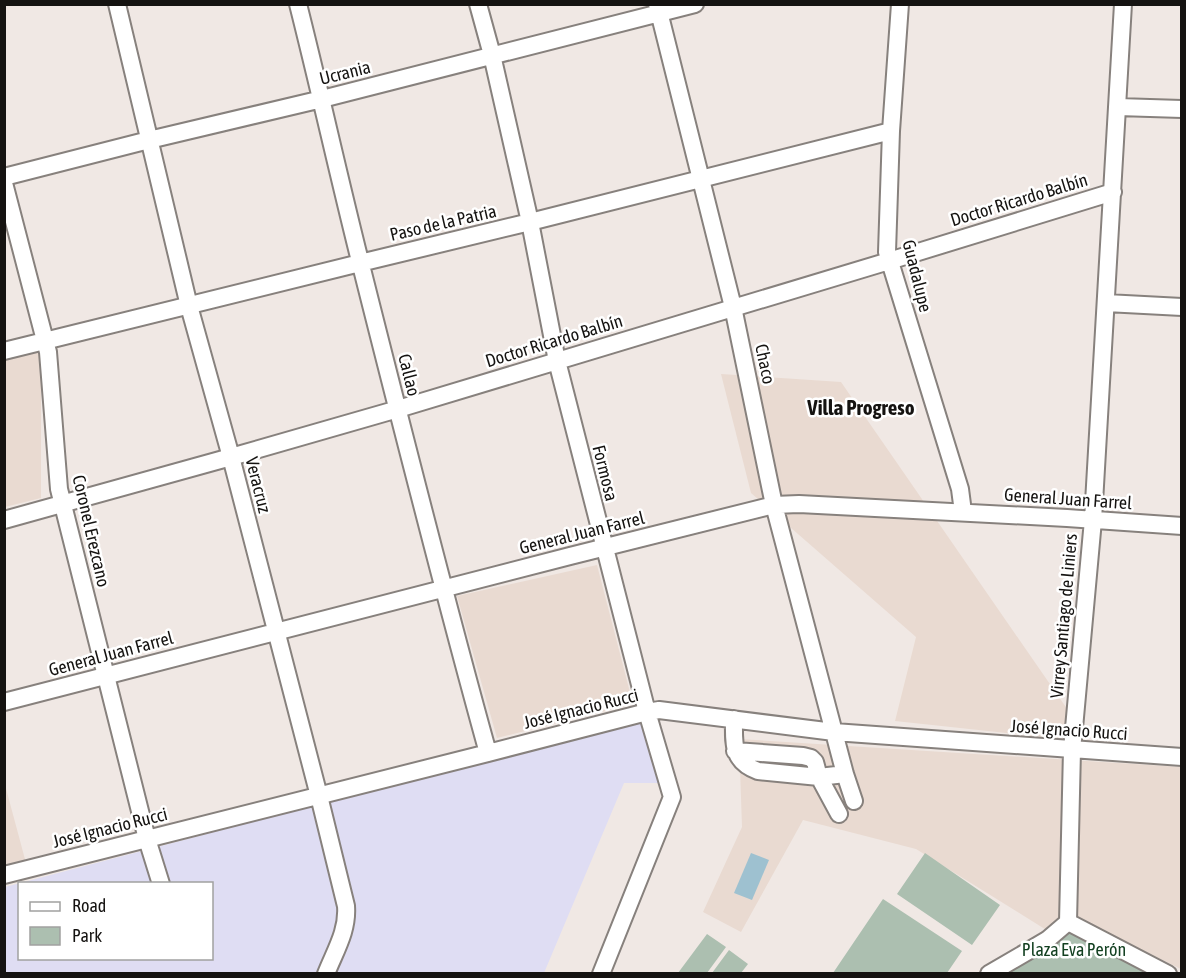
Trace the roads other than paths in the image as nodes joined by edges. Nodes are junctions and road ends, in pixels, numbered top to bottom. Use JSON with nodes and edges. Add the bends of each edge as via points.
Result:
{"nodes":[{"id":1,"x":117,"y":4,"type":"edge"},
{"id":2,"x":297,"y":4,"type":"edge"},
{"id":3,"x":478,"y":4,"type":"edge"},
{"id":4,"x":695,"y":4,"type":"edge"},
{"id":5,"x":900,"y":4,"type":"edge"},
{"id":6,"x":1123,"y":4,"type":"edge"},
{"id":7,"x":658,"y":9,"type":"edge"},
{"id":8,"x":492,"y":55,"type":"junction"},
{"id":9,"x":322,"y":99,"type":"junction"},
{"id":10,"x":1118,"y":106,"type":"junction"},
{"id":11,"x":1182,"y":109,"type":"edge"},
{"id":12,"x":891,"y":131,"type":"junction"},
{"id":13,"x":149,"y":140,"type":"junction"},
{"id":14,"x":4,"y":177,"type":"edge"},
{"id":15,"x":700,"y":179,"type":"junction"},
{"id":16,"x":4,"y":183,"type":"edge"},
{"id":17,"x":1113,"y":192,"type":"junction"},
{"id":18,"x":530,"y":222,"type":"junction"},
{"id":19,"x":889,"y":261,"type":"junction"},
{"id":20,"x":360,"y":263,"type":"junction"},
{"id":21,"x":1106,"y":303,"type":"junction"},
{"id":22,"x":189,"y":306,"type":"junction"},
{"id":23,"x":733,"y":307,"type":"junction"},
{"id":24,"x":1182,"y":307,"type":"edge"},
{"id":25,"x":46,"y":340,"type":"junction"},
{"id":26,"x":4,"y":351,"type":"edge"},
{"id":27,"x":557,"y":361,"type":"junction"},
{"id":28,"x":398,"y":409,"type":"junction"},
{"id":29,"x":231,"y":458,"type":"junction"},
{"id":30,"x":62,"y":504,"type":"junction"},
{"id":31,"x":774,"y":506,"type":"junction"},
{"id":32,"x":963,"y":512,"type":"junction"},
{"id":33,"x":4,"y":520,"type":"edge"},
{"id":34,"x":1093,"y":520,"type":"junction"},
{"id":35,"x":1182,"y":526,"type":"edge"},
{"id":36,"x":604,"y":548,"type":"junction"},
{"id":37,"x":443,"y":590,"type":"junction"},
{"id":38,"x":275,"y":632,"type":"junction"},
{"id":39,"x":106,"y":676,"type":"junction"},
{"id":40,"x":4,"y":702,"type":"edge"},
{"id":41,"x":647,"y":712,"type":"junction"},
{"id":42,"x":734,"y":719,"type":"junction"},
{"id":43,"x":834,"y":732,"type":"junction"},
{"id":44,"x":1072,"y":750,"type":"junction"},
{"id":45,"x":488,"y":753,"type":"junction"},
{"id":46,"x":1182,"y":757,"type":"edge"},
{"id":47,"x":845,"y":774,"type":"junction"},
{"id":48,"x":819,"y":777,"type":"junction"},
{"id":49,"x":319,"y":796,"type":"junction"},
{"id":50,"x":854,"y":801,"type":"dead end"},
{"id":51,"x":838,"y":814,"type":"dead end"},
{"id":52,"x":147,"y":839,"type":"junction"},
{"id":53,"x":4,"y":875,"type":"edge"},
{"id":54,"x":160,"y":882,"type":"edge"},
{"id":55,"x":1068,"y":922,"type":"junction"},
{"id":56,"x":1157,"y":971,"type":"edge"},
{"id":57,"x":326,"y":974,"type":"edge"},
{"id":58,"x":601,"y":974,"type":"edge"},
{"id":59,"x":989,"y":974,"type":"edge"}],
"edges":[{"from":1,"to":13,"type":"street","name":"Veracruz"},
{"from":2,"to":9,"type":"street","name":"Callao"},
{"from":3,"to":8,"type":"street","name":"Formosa"},
{"from":4,"to":7,"type":"street","name":"Ucrania"},
{"from":5,"to":12,"type":"street","name":"Guadalupe"},
{"from":6,"to":10,"type":"street","name":"Virrey Santiago de Liniers"},
{"from":7,"to":8,"type":"street","name":"Ucrania"},
{"from":7,"to":15,"type":"street","name":"Chaco"},
{"from":8,"to":9,"type":"street","name":"Ucrania"},
{"from":8,"to":18,"type":"street","name":"Formosa"},
{"from":9,"to":13,"type":"street","name":"Ucrania"},
{"from":9,"to":20,"type":"street","name":"Callao"},
{"from":10,"to":11,"type":"street"},
{"from":10,"to":17,"type":"street","name":"Virrey Santiago de Liniers"},
{"from":12,"to":15,"type":"street","name":"Paso de la Patria"},
{"from":12,"to":19,"type":"street","name":"Guadalupe","via":[[886,244]]},
{"from":13,"to":14,"type":"street","name":"Ucrania"},
{"from":13,"to":22,"type":"street","name":"Veracruz"},
{"from":15,"to":18,"type":"street","name":"Paso de la Patria"},
{"from":15,"to":23,"type":"street","name":"Chaco"},
{"from":16,"to":25,"type":"street","name":"Coronel Erezcano"},
{"from":17,"to":19,"type":"street","name":"Doctor Ricardo Balbín"},
{"from":17,"to":21,"type":"street","name":"Virrey Santiago de Liniers"},
{"from":18,"to":20,"type":"street","name":"Paso de la Patria"},
{"from":18,"to":27,"type":"street","name":"Formosa"},
{"from":19,"to":23,"type":"street","name":"Doctor Ricardo Balbín"},
{"from":19,"to":32,"type":"street","name":"Guadalupe","via":[[960,489]]},
{"from":20,"to":22,"type":"street","name":"Paso de la Patria"},
{"from":20,"to":28,"type":"street","name":"Callao"},
{"from":21,"to":24,"type":"street"},
{"from":21,"to":34,"type":"street","name":"Virrey Santiago de Liniers"},
{"from":22,"to":25,"type":"street","name":"Paso de la Patria"},
{"from":22,"to":29,"type":"street","name":"Veracruz"},
{"from":23,"to":27,"type":"street","name":"Doctor Ricardo Balbín"},
{"from":23,"to":31,"type":"street","name":"Chaco"},
{"from":25,"to":26,"type":"street","name":"Paso de la Patria"},
{"from":25,"to":30,"type":"street","name":"Coronel Erezcano"},
{"from":27,"to":28,"type":"street","name":"Doctor Ricardo Balbín"},
{"from":27,"to":36,"type":"street","name":"Formosa"},
{"from":28,"to":29,"type":"street","name":"Doctor Ricardo Balbín"},
{"from":28,"to":37,"type":"street","name":"Callao"},
{"from":29,"to":30,"type":"street","name":"Doctor Ricardo Balbín"},
{"from":29,"to":38,"type":"street","name":"Veracruz"},
{"from":30,"to":33,"type":"street","name":"Doctor Ricardo Balbín"},
{"from":30,"to":39,"type":"street","name":"Coronel Erezcano"},
{"from":31,"to":32,"type":"street","name":"General Juan Farrel"},
{"from":31,"to":36,"type":"street","name":"General Juan Farrel"},
{"from":31,"to":43,"type":"street","name":"Chaco"},
{"from":32,"to":34,"type":"street","name":"General Juan Farrel"},
{"from":34,"to":35,"type":"street","name":"General Juan Farrel"},
{"from":34,"to":44,"type":"street","name":"Virrey Santiago de Liniers"},
{"from":36,"to":37,"type":"street","name":"General Juan Farrel"},
{"from":36,"to":41,"type":"street","name":"Formosa"},
{"from":37,"to":38,"type":"street","name":"General Juan Farrel"},
{"from":37,"to":45,"type":"street","name":"Callao"},
{"from":38,"to":39,"type":"street","name":"General Juan Farrel"},
{"from":38,"to":49,"type":"street","name":"Veracruz"},
{"from":39,"to":40,"type":"street","name":"General Juan Farrel"},
{"from":39,"to":52,"type":"street","name":"Coronel Erezcano"},
{"from":41,"to":42,"type":"street","name":"José Ignacio Rucci"},
{"from":41,"to":45,"type":"street","name":"José Ignacio Rucci"},
{"from":41,"to":58,"type":"street","name":"Formosa","via":[[671,800]]},
{"from":42,"to":43,"type":"street","name":"José Ignacio Rucci"},
{"from":42,"to":48,"type":"street","via":[[735,751],[811,758]]},
{"from":43,"to":44,"type":"street","name":"José Ignacio Rucci"},
{"from":43,"to":47,"type":"street","name":"Chaco"},
{"from":44,"to":46,"type":"street","name":"José Ignacio Rucci"},
{"from":44,"to":55,"type":"street","name":"Virrey Santiago de Liniers"},
{"from":45,"to":49,"type":"street","name":"José Ignacio Rucci"},
{"from":47,"to":48,"type":"street"},
{"from":47,"to":50,"type":"street","name":"Chaco"},
{"from":48,"to":51,"type":"street"},
{"from":49,"to":52,"type":"street","name":"José Ignacio Rucci"},
{"from":49,"to":57,"type":"street","name":"Veracruz","via":[[347,918]]},
{"from":52,"to":53,"type":"street","name":"José Ignacio Rucci"},
{"from":52,"to":54,"type":"street","name":"Coronel Erezcano"},
{"from":55,"to":56,"type":"street"},
{"from":55,"to":59,"type":"street","via":[[1047,940]]}]}
